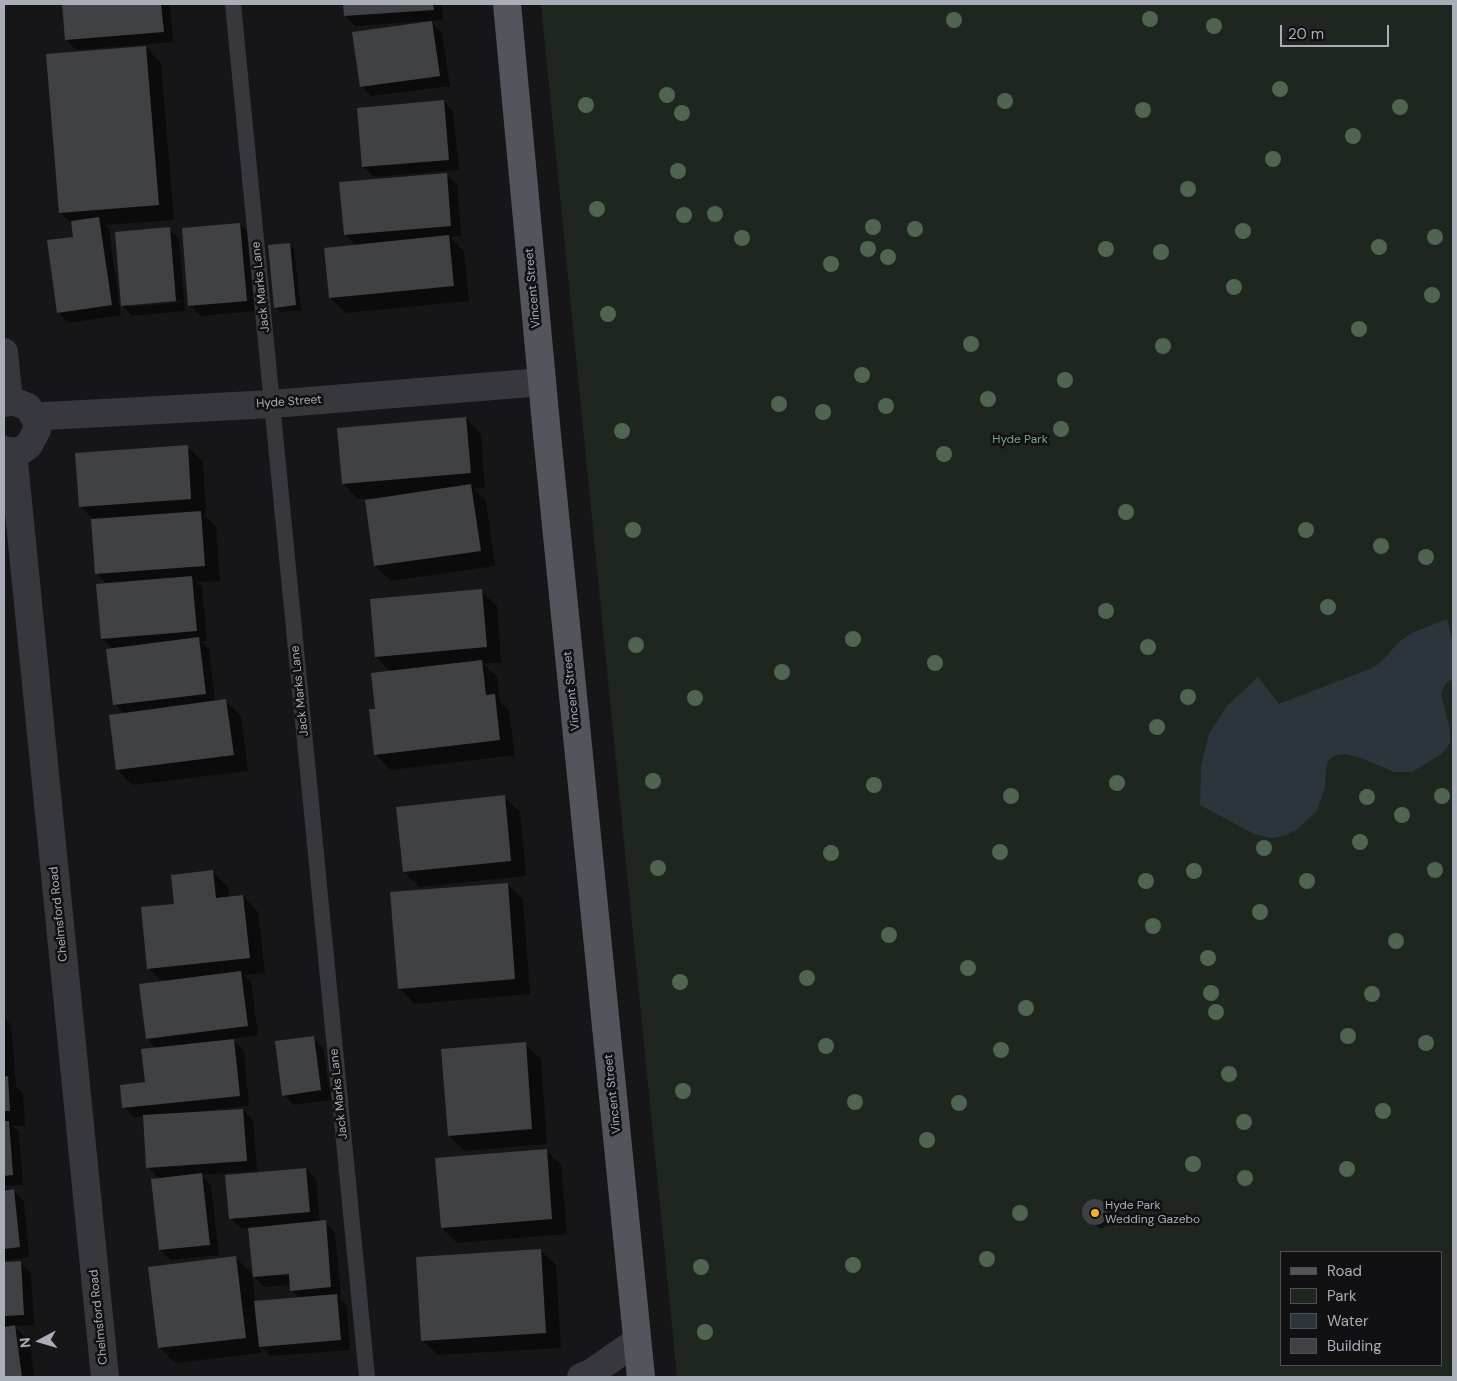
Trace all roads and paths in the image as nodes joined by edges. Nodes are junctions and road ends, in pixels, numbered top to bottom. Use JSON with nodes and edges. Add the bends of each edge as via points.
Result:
{"nodes":[{"id":1,"x":233,"y":4,"type":"edge"},
{"id":2,"x":507,"y":4,"type":"edge"},
{"id":3,"x":4,"y":352,"type":"edge"},
{"id":4,"x":542,"y":382,"type":"junction"},
{"id":5,"x":6,"y":403,"type":"edge"},
{"id":6,"x":272,"y":404,"type":"junction"},
{"id":7,"x":37,"y":422,"type":"junction"},
{"id":8,"x":8,"y":451,"type":"edge"},
{"id":9,"x":637,"y":1341,"type":"junction"},
{"id":10,"x":105,"y":1377,"type":"edge"},
{"id":11,"x":367,"y":1377,"type":"edge"},
{"id":12,"x":581,"y":1377,"type":"edge"},
{"id":13,"x":641,"y":1377,"type":"edge"}],
"edges":[{"from":1,"to":6,"type":"lane","name":"Jack Marks Lane"},
{"from":2,"to":4,"type":"main road","name":"Vincent Street"},
{"from":3,"to":5,"type":"street"},
{"from":4,"to":6,"type":"street","name":"Hyde Street"},
{"from":4,"to":9,"type":"main road","name":"Vincent Street"},
{"from":5,"to":7,"type":"street","via":[[21,403],[28,407]]},
{"from":6,"to":7,"type":"street","name":"Hyde Street","via":[[46,416]]},
{"from":6,"to":11,"type":"lane","name":"Jack Marks Lane"},
{"from":7,"to":8,"type":"street","via":[[37,430],[29,445]]},
{"from":8,"to":10,"type":"street","name":"Chelmsford Road"},
{"from":9,"to":12,"type":"street","via":[[591,1374]]},
{"from":9,"to":13,"type":"main road","name":"Vincent Street"}]}
